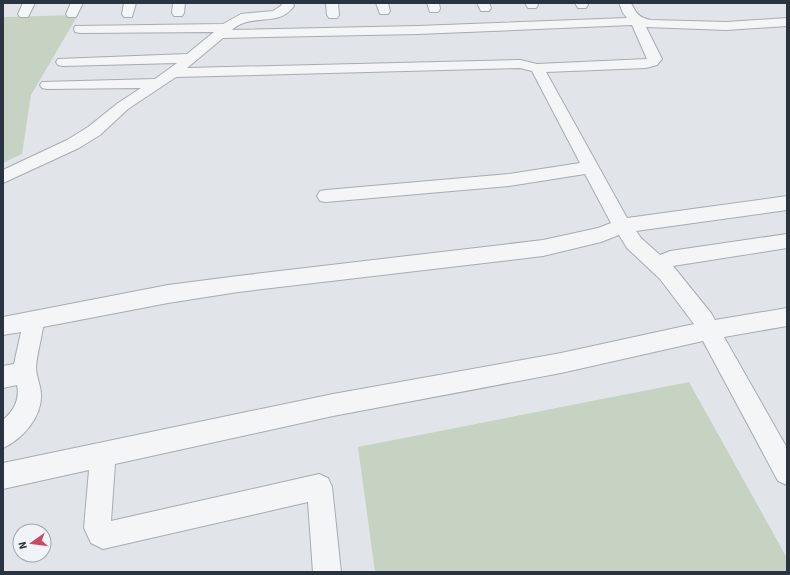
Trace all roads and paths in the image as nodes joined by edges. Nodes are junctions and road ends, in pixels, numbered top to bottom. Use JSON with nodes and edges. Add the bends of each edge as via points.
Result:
{"nodes":[{"id":1,"x":287,"y":3,"type":"edge"},
{"id":2,"x":625,"y":3,"type":"edge"},
{"id":3,"x":637,"y":21,"type":"junction"},
{"id":4,"x":787,"y":22,"type":"edge"},
{"id":5,"x":80,"y":29,"type":"dead end"},
{"id":6,"x":224,"y":31,"type":"junction"},
{"id":7,"x":190,"y":58,"type":"junction"},
{"id":8,"x":63,"y":62,"type":"dead end"},
{"id":9,"x":538,"y":68,"type":"junction"},
{"id":10,"x":173,"y":73,"type":"junction"},
{"id":11,"x":157,"y":83,"type":"junction"},
{"id":12,"x":47,"y":85,"type":"dead end"},
{"id":13,"x":590,"y":167,"type":"junction"},
{"id":14,"x":3,"y":177,"type":"edge"},
{"id":15,"x":326,"y":196,"type":"dead end"},
{"id":16,"x":787,"y":203,"type":"edge"},
{"id":17,"x":622,"y":226,"type":"junction"},
{"id":18,"x":787,"y":242,"type":"edge"},
{"id":19,"x":657,"y":264,"type":"junction"},
{"id":20,"x":34,"y":321,"type":"junction"},
{"id":21,"x":784,"y":321,"type":"edge"},
{"id":22,"x":3,"y":326,"type":"edge"},
{"id":23,"x":709,"y":330,"type":"junction"},
{"id":24,"x":25,"y":373,"type":"junction"},
{"id":25,"x":3,"y":377,"type":"edge"},
{"id":26,"x":3,"y":436,"type":"edge"},
{"id":27,"x":103,"y":454,"type":"junction"},
{"id":28,"x":787,"y":472,"type":"edge"},
{"id":29,"x":3,"y":476,"type":"edge"},
{"id":30,"x":327,"y":572,"type":"edge"}],
"edges":[{"from":1,"to":6,"type":"street","via":[[288,6],[280,13],[245,17]]},
{"from":2,"to":3,"type":"street","via":[[629,14]]},
{"from":3,"to":4,"type":"street","via":[[651,24],[726,26]]},
{"from":3,"to":6,"type":"street","via":[[418,30]]},
{"from":3,"to":9,"type":"street","via":[[655,59],[652,62]]},
{"from":5,"to":6,"type":"street"},
{"from":6,"to":7,"type":"street"},
{"from":7,"to":8,"type":"street"},
{"from":7,"to":10,"type":"street"},
{"from":9,"to":10,"type":"street","via":[[520,64]]},
{"from":9,"to":13,"type":"street"},
{"from":10,"to":11,"type":"street"},
{"from":11,"to":12,"type":"street"},
{"from":11,"to":14,"type":"street","via":[[73,144]]},
{"from":13,"to":15,"type":"street","via":[[509,180]]},
{"from":13,"to":17,"type":"street"},
{"from":16,"to":17,"type":"street"},
{"from":17,"to":19,"type":"street","via":[[634,243]]},
{"from":17,"to":20,"type":"street","via":[[601,235],[543,248],[168,294]]},
{"from":18,"to":19,"type":"street","via":[[670,259]]},
{"from":19,"to":23,"type":"street","via":[[691,302]]},
{"from":20,"to":22,"type":"street"},
{"from":20,"to":24,"type":"street"},
{"from":21,"to":23,"type":"street"},
{"from":23,"to":27,"type":"street","via":[[561,363],[333,405]]},
{"from":23,"to":28,"type":"street"},
{"from":24,"to":25,"type":"street"},
{"from":24,"to":26,"type":"street","via":[[29,387],[27,412]]},
{"from":27,"to":29,"type":"street"},
{"from":27,"to":30,"type":"street","via":[[97,528],[103,536],[319,487]]}]}
